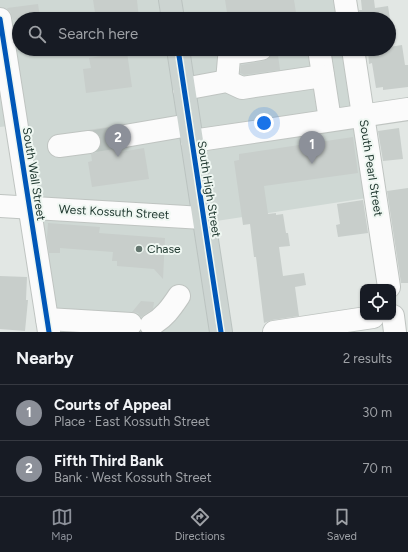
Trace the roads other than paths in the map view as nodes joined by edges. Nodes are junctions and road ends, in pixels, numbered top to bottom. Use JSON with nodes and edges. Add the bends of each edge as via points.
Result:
{"nodes":[{"id":1,"x":170,"y":0,"type":"edge"},
{"id":2,"x":345,"y":0,"type":"edge"},
{"id":3,"x":172,"y":12,"type":"edge"},
{"id":4,"x":347,"y":12,"type":"edge"},
{"id":5,"x":0,"y":20,"type":"edge"},
{"id":6,"x":179,"y":56,"type":"edge"},
{"id":7,"x":231,"y":56,"type":"edge"},
{"id":8,"x":320,"y":56,"type":"edge"},
{"id":9,"x":354,"y":56,"type":"edge"},
{"id":10,"x":323,"y":76,"type":"junction"},
{"id":11,"x":227,"y":81,"type":"junction"},
{"id":12,"x":184,"y":89,"type":"junction"},
{"id":13,"x":408,"y":109,"type":"edge"},
{"id":14,"x":7,"y":111,"type":"edge"},
{"id":15,"x":363,"y":116,"type":"junction"},
{"id":16,"x":330,"y":120,"type":"junction"},
{"id":17,"x":191,"y":133,"type":"junction"},
{"id":18,"x":119,"y":137,"type":"tunnel mouth"},
{"id":19,"x":89,"y":142,"type":"tunnel mouth"},
{"id":20,"x":59,"y":146,"type":"dead end"},
{"id":21,"x":0,"y":206,"type":"edge"},
{"id":22,"x":29,"y":208,"type":"junction"},
{"id":23,"x":203,"y":218,"type":"junction"},
{"id":24,"x":389,"y":284,"type":"edge"},
{"id":25,"x":179,"y":296,"type":"dead end"},
{"id":26,"x":408,"y":312,"type":"edge"},
{"id":27,"x":396,"y":314,"type":"edge"},
{"id":28,"x":360,"y":319,"type":"edge"},
{"id":29,"x":394,"y":320,"type":"edge"},
{"id":30,"x":48,"y":325,"type":"edge"},
{"id":31,"x":221,"y":332,"type":"edge"},
{"id":32,"x":274,"y":332,"type":"edge"},
{"id":33,"x":395,"y":332,"type":"edge"}],
"edges":[{"from":1,"to":3,"type":"main road"},
{"from":2,"to":4,"type":"street"},
{"from":5,"to":14,"type":"street","name":"South Wall Street"},
{"from":6,"to":12,"type":"main road","name":"South High Street"},
{"from":7,"to":11,"type":"street"},
{"from":8,"to":10,"type":"street"},
{"from":9,"to":15,"type":"street","name":"South Pearl Street"},
{"from":10,"to":11,"type":"street","via":[[242,88]]},
{"from":10,"to":16,"type":"street"},
{"from":11,"to":12,"type":"street"},
{"from":12,"to":17,"type":"main road","name":"South High Street"},
{"from":13,"to":15,"type":"street"},
{"from":14,"to":22,"type":"street","name":"South Wall Street"},
{"from":15,"to":16,"type":"street"},
{"from":15,"to":24,"type":"street","name":"South Pearl Street"},
{"from":16,"to":17,"type":"street"},
{"from":17,"to":18,"type":"street"},
{"from":17,"to":23,"type":"main road","name":"South High Street"},
{"from":19,"to":20,"type":"street"},
{"from":21,"to":22,"type":"street","name":"West Kossuth Street"},
{"from":22,"to":23,"type":"street","name":"West Kossuth Street"},
{"from":22,"to":30,"type":"street","name":"South Wall Street"},
{"from":23,"to":31,"type":"main road","name":"South High Street"},
{"from":25,"to":30,"type":"street","via":[[162,319],[141,325]]},
{"from":26,"to":27,"type":"street"},
{"from":28,"to":32,"type":"street"},
{"from":29,"to":33,"type":"street"}]}
